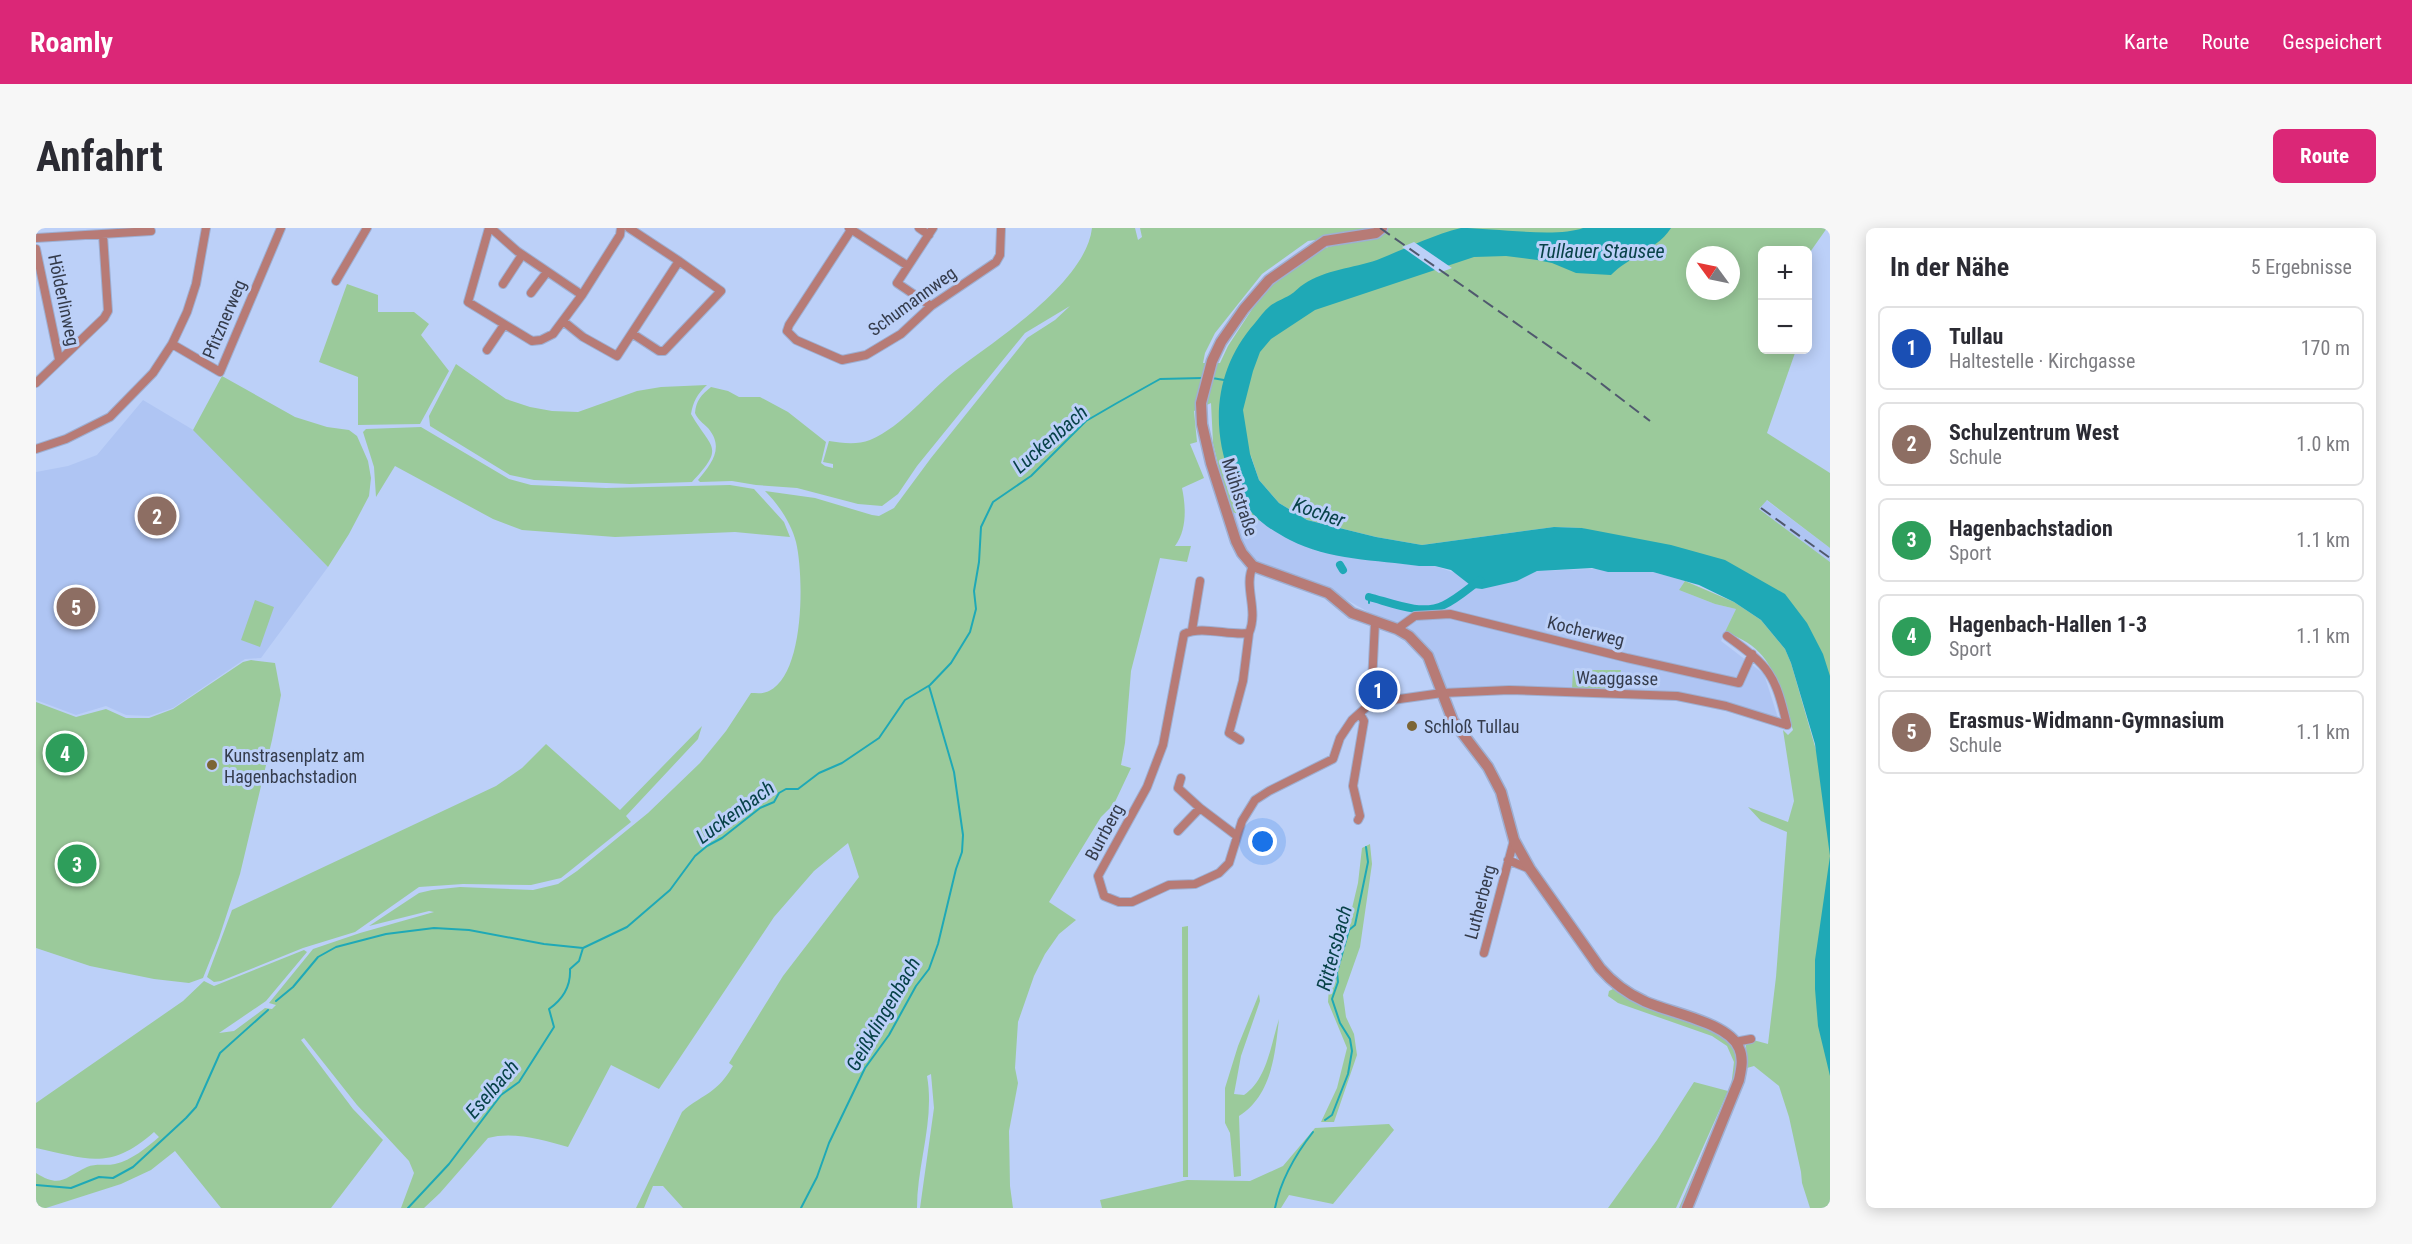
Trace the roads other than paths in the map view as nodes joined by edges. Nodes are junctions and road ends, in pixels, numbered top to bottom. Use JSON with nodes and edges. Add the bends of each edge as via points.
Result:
{"nodes":[{"id":1,"x":206,"y":228,"type":"edge"},
{"id":2,"x":280,"y":228,"type":"edge"},
{"id":3,"x":367,"y":228,"type":"edge"},
{"id":4,"x":490,"y":228,"type":"edge"},
{"id":5,"x":621,"y":228,"type":"edge"},
{"id":6,"x":629,"y":228,"type":"edge"},
{"id":7,"x":919,"y":228,"type":"edge"},
{"id":8,"x":1001,"y":228,"type":"edge"},
{"id":9,"x":1382,"y":228,"type":"edge"},
{"id":10,"x":850,"y":229,"type":"edge"},
{"id":11,"x":151,"y":231,"type":"dead end"},
{"id":12,"x":931,"y":231,"type":"edge"},
{"id":13,"x":103,"y":235,"type":"junction"},
{"id":14,"x":36,"y":238,"type":"edge"},
{"id":15,"x":36,"y":249,"type":"edge"},
{"id":16,"x":522,"y":255,"type":"junction"},
{"id":17,"x":679,"y":261,"type":"junction"},
{"id":18,"x":908,"y":266,"type":"junction"},
{"id":19,"x":547,"y":272,"type":"junction"},
{"id":20,"x":336,"y":281,"type":"dead end"},
{"id":21,"x":503,"y":284,"type":"dead end"},
{"id":22,"x":531,"y":293,"type":"dead end"},
{"id":23,"x":582,"y":295,"type":"junction"},
{"id":24,"x":931,"y":306,"type":"junction"},
{"id":25,"x":563,"y":321,"type":"junction"},
{"id":26,"x":504,"y":325,"type":"junction"},
{"id":27,"x":633,"y":334,"type":"junction"},
{"id":28,"x":172,"y":344,"type":"junction"},
{"id":29,"x":487,"y":350,"type":"dead end"},
{"id":30,"x":59,"y":359,"type":"junction"},
{"id":31,"x":36,"y":382,"type":"edge"},
{"id":32,"x":36,"y":449,"type":"edge"},
{"id":33,"x":1253,"y":566,"type":"junction"},
{"id":34,"x":1200,"y":581,"type":"dead end"},
{"id":35,"x":1375,"y":622,"type":"junction"},
{"id":36,"x":1397,"y":628,"type":"junction"},
{"id":37,"x":1192,"y":630,"type":"junction"},
{"id":38,"x":1249,"y":633,"type":"junction"},
{"id":39,"x":1727,"y":636,"type":"dead end"},
{"id":40,"x":1752,"y":654,"type":"junction"},
{"id":41,"x":1442,"y":693,"type":"junction"},
{"id":42,"x":1371,"y":703,"type":"junction"},
{"id":43,"x":1360,"y":714,"type":"junction"},
{"id":44,"x":1240,"y":740,"type":"dead end"},
{"id":45,"x":1181,"y":778,"type":"dead end"},
{"id":46,"x":1200,"y":808,"type":"junction"},
{"id":47,"x":1358,"y":820,"type":"dead end"},
{"id":48,"x":1178,"y":831,"type":"dead end"},
{"id":49,"x":1237,"y":836,"type":"junction"},
{"id":50,"x":1514,"y":840,"type":"junction"},
{"id":51,"x":1508,"y":860,"type":"junction"},
{"id":52,"x":1530,"y":869,"type":"junction"},
{"id":53,"x":1484,"y":953,"type":"dead end"},
{"id":54,"x":1751,"y":1039,"type":"dead end"},
{"id":55,"x":1735,"y":1042,"type":"junction"},
{"id":56,"x":1687,"y":1208,"type":"edge"}],
"edges":[{"from":1,"to":28,"type":"street","via":[[196,284]]},
{"from":2,"to":28,"type":"street","name":"Pfitznerweg","via":[[220,372]]},
{"from":3,"to":20,"type":"street"},
{"from":4,"to":16,"type":"street"},
{"from":4,"to":26,"type":"street","via":[[468,302]]},
{"from":5,"to":23,"type":"street"},
{"from":6,"to":17,"type":"street"},
{"from":7,"to":12,"type":"street"},
{"from":8,"to":24,"type":"street","name":"Schumannweg","via":[[996,262]]},
{"from":9,"to":33,"type":"street","name":"Mühlstraße","via":[[1376,233],[1325,241],[1269,280],[1221,342],[1209,369],[1201,403],[1202,424],[1236,541]]},
{"from":10,"to":18,"type":"street"},
{"from":10,"to":24,"type":"street","name":"Schumannweg","via":[[789,325],[787,331],[796,340],[830,356],[853,359],[901,334]]},
{"from":11,"to":13,"type":"street"},
{"from":12,"to":18,"type":"street"},
{"from":13,"to":14,"type":"street"},
{"from":13,"to":30,"type":"street","via":[[108,311]]},
{"from":15,"to":30,"type":"street","name":"Hölderlinweg"},
{"from":16,"to":19,"type":"street"},
{"from":16,"to":21,"type":"street"},
{"from":17,"to":27,"type":"street"},
{"from":17,"to":27,"type":"street","via":[[721,291],[664,351]]},
{"from":18,"to":24,"type":"street","via":[[897,283]]},
{"from":19,"to":22,"type":"street"},
{"from":19,"to":23,"type":"street"},
{"from":23,"to":25,"type":"street"},
{"from":25,"to":26,"type":"street","via":[[553,334],[532,341]]},
{"from":25,"to":27,"type":"street","via":[[617,356]]},
{"from":26,"to":29,"type":"street"},
{"from":28,"to":32,"type":"street","via":[[153,373],[110,417]]},
{"from":30,"to":31,"type":"street"},
{"from":33,"to":35,"type":"street","via":[[1328,593],[1352,613]]},
{"from":33,"to":38,"type":"street","via":[[1249,579],[1254,621]]},
{"from":34,"to":37,"type":"street","name":"Burrberg"},
{"from":35,"to":36,"type":"street"},
{"from":35,"to":42,"type":"street"},
{"from":36,"to":40,"type":"street","name":"Kocherweg","via":[[1415,616],[1450,614],[1739,682]]},
{"from":36,"to":41,"type":"street","via":[[1428,657]]},
{"from":37,"to":38,"type":"street"},
{"from":37,"to":49,"type":"street","name":"Burrberg","via":[[1184,634],[1163,745],[1147,787],[1098,876],[1104,896],[1132,902],[1169,885],[1195,884],[1219,873],[1229,863]]},
{"from":38,"to":44,"type":"street","via":[[1243,681],[1229,733]]},
{"from":39,"to":40,"type":"street"},
{"from":40,"to":41,"type":"street","name":"Waaggasse","via":[[1775,681],[1787,725],[1677,696],[1509,690]]},
{"from":41,"to":42,"type":"street","name":"Waaggasse"},
{"from":41,"to":50,"type":"street","via":[[1453,721],[1502,792]]},
{"from":42,"to":43,"type":"street"},
{"from":43,"to":47,"type":"street","via":[[1364,721],[1353,786]]},
{"from":43,"to":49,"type":"street","name":"Burrberg","via":[[1340,738],[1333,759],[1259,797],[1251,805]]},
{"from":45,"to":46,"type":"street","via":[[1178,788]]},
{"from":46,"to":48,"type":"street"},
{"from":46,"to":49,"type":"street"},
{"from":50,"to":51,"type":"street","name":"Lutherberg"},
{"from":50,"to":52,"type":"street"},
{"from":51,"to":52,"type":"street"},
{"from":51,"to":53,"type":"street","name":"Lutherberg"},
{"from":52,"to":55,"type":"street","via":[[1612,983],[1645,1002],[1720,1029]]},
{"from":54,"to":55,"type":"street"},
{"from":55,"to":56,"type":"street","via":[[1742,1062],[1739,1080]]}]}
